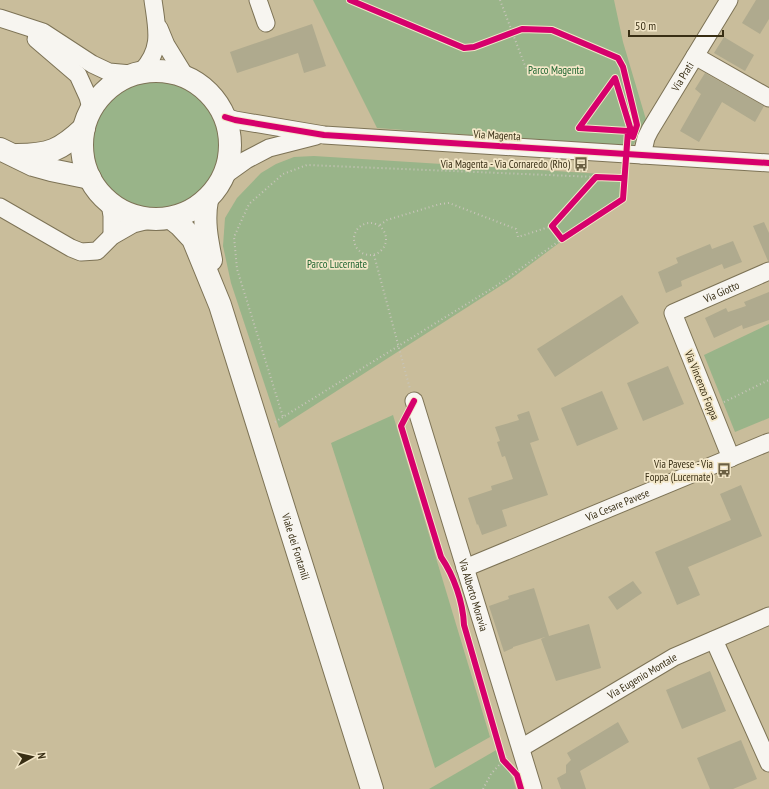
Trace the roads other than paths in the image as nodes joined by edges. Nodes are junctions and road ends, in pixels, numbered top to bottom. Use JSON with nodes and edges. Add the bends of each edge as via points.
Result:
{"nodes":[{"id":1,"x":153,"y":0,"type":"edge"},
{"id":2,"x":258,"y":0,"type":"edge"},
{"id":3,"x":729,"y":0,"type":"edge"},
{"id":4,"x":7,"y":20,"type":"edge"},
{"id":5,"x":156,"y":22,"type":"junction"},
{"id":6,"x":266,"y":23,"type":"dead end"},
{"id":7,"x":695,"y":56,"type":"junction"},
{"id":8,"x":136,"y":73,"type":"junction"},
{"id":9,"x":185,"y":76,"type":"junction"},
{"id":10,"x":769,"y":98,"type":"edge"},
{"id":11,"x":225,"y":117,"type":"junction"},
{"id":12,"x":88,"y":118,"type":"junction"},
{"id":13,"x":324,"y":135,"type":"junction"},
{"id":14,"x":7,"y":152,"type":"edge"},
{"id":15,"x":642,"y":155,"type":"junction"},
{"id":16,"x":769,"y":163,"type":"edge"},
{"id":17,"x":225,"y":175,"type":"junction"},
{"id":18,"x":90,"y":178,"type":"junction"},
{"id":19,"x":206,"y":200,"type":"junction"},
{"id":20,"x":110,"y":203,"type":"junction"},
{"id":21,"x":0,"y":207,"type":"edge"},
{"id":22,"x":162,"y":219,"type":"junction"},
{"id":23,"x":112,"y":236,"type":"junction"},
{"id":24,"x":769,"y":270,"type":"edge"},
{"id":25,"x":220,"y":305,"type":"junction"},
{"id":26,"x":673,"y":313,"type":"joint"},
{"id":27,"x":414,"y":401,"type":"road end"},
{"id":28,"x":769,"y":442,"type":"edge"},
{"id":29,"x":731,"y":458,"type":"junction"},
{"id":30,"x":465,"y":568,"type":"junction"},
{"id":31,"x":769,"y":616,"type":"edge"},
{"id":32,"x":714,"y":640,"type":"junction"},
{"id":33,"x":521,"y":748,"type":"junction"},
{"id":34,"x":769,"y":763,"type":"edge"},
{"id":35,"x":372,"y":789,"type":"edge"},
{"id":36,"x":533,"y":789,"type":"edge"}],
"edges":[{"from":1,"to":5,"type":"street"},
{"from":2,"to":6,"type":"street"},
{"from":3,"to":7,"type":"street","name":"Via Prati"},
{"from":4,"to":8,"type":"street","via":[[43,32],[109,72]]},
{"from":4,"to":12,"type":"street","via":[[40,42],[78,75],[88,97]]},
{"from":5,"to":8,"type":"street","via":[[158,41],[150,63]]},
{"from":5,"to":9,"type":"street","via":[[166,45]]},
{"from":7,"to":10,"type":"street"},
{"from":7,"to":15,"type":"street","name":"Via Prati","via":[[646,138]]},
{"from":8,"to":9,"type":"main road","via":[[157,70]]},
{"from":8,"to":12,"type":"main road","via":[[110,86],[102,94]]},
{"from":9,"to":11,"type":"main road","via":[[210,94]]},
{"from":11,"to":13,"type":"street","name":"Via Magenta"},
{"from":11,"to":17,"type":"main road","via":[[231,145]]},
{"from":12,"to":14,"type":"main road","via":[[72,139],[50,152],[35,155]]},
{"from":12,"to":18,"type":"main road","via":[[82,149]]},
{"from":13,"to":15,"type":"street","name":"Via Magenta"},
{"from":13,"to":17,"type":"street","name":"Via Magenta","via":[[270,148],[246,160]]},
{"from":14,"to":18,"type":"main road","via":[[33,165]]},
{"from":15,"to":16,"type":"street","name":"Via Magenta"},
{"from":17,"to":19,"type":"main road"},
{"from":18,"to":20,"type":"main road","via":[[100,194]]},
{"from":19,"to":22,"type":"main road","via":[[191,211]]},
{"from":19,"to":25,"type":"main road","name":"Viale dei Fontanili","via":[[205,230]]},
{"from":20,"to":22,"type":"main road","via":[[131,215]]},
{"from":20,"to":23,"type":"street"},
{"from":21,"to":23,"type":"street","via":[[81,252],[97,251]]},
{"from":22,"to":23,"type":"street","via":[[133,224]]},
{"from":22,"to":25,"type":"main road","name":"Viale dei Fontanili","via":[[180,225],[193,239]]},
{"from":24,"to":26,"type":"street","name":"Via Giotto"},
{"from":25,"to":35,"type":"main road","name":"Viale dei Fontanili"},
{"from":26,"to":29,"type":"street","name":"Via Vincenzo Foppa"},
{"from":27,"to":30,"type":"street","name":"Via Alberto Moravia"},
{"from":28,"to":29,"type":"street","name":"Via Cesare Pavese"},
{"from":29,"to":30,"type":"street","name":"Via Cesare Pavese"},
{"from":30,"to":33,"type":"street","name":"Via Alberto Moravia"},
{"from":31,"to":32,"type":"street","name":"Via Eugenio Montale"},
{"from":32,"to":33,"type":"street","name":"Via Eugenio Montale","via":[[674,657]]},
{"from":32,"to":34,"type":"street"},
{"from":33,"to":36,"type":"street","name":"Via Alberto Moravia"}]}
